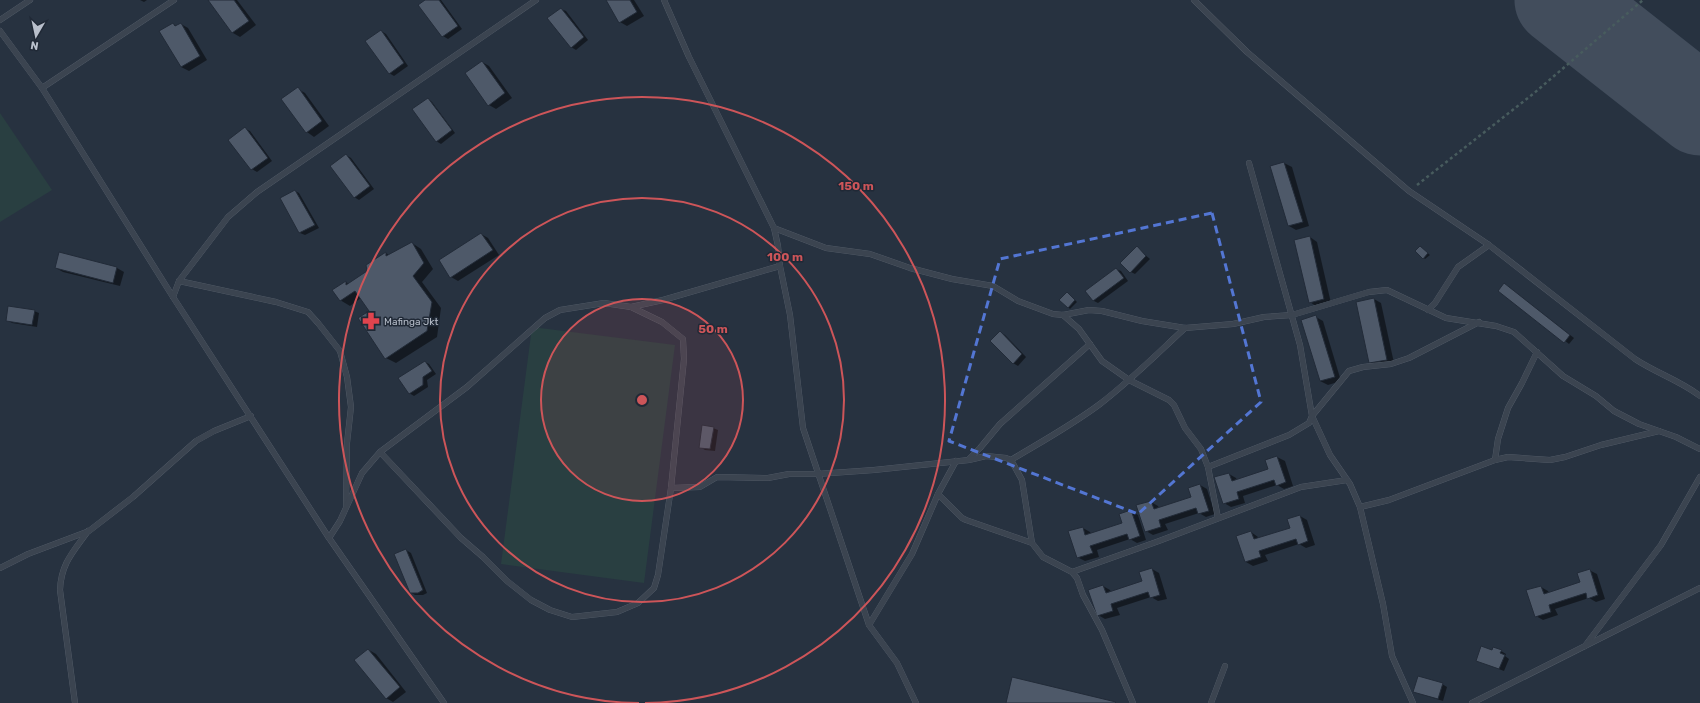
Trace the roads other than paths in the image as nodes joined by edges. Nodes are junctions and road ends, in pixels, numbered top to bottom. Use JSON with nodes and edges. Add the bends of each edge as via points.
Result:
{"nodes":[{"id":1,"x":30,"y":0,"type":"edge"},
{"id":2,"x":174,"y":0,"type":"edge"},
{"id":3,"x":536,"y":0,"type":"edge"},
{"id":4,"x":664,"y":0,"type":"edge"},
{"id":5,"x":1194,"y":0,"type":"edge"},
{"id":6,"x":0,"y":20,"type":"edge"},
{"id":7,"x":0,"y":31,"type":"edge"},
{"id":8,"x":42,"y":88,"type":"junction"},
{"id":9,"x":1249,"y":163,"type":"dead end"},
{"id":10,"x":774,"y":228,"type":"junction"},
{"id":11,"x":1489,"y":245,"type":"junction"},
{"id":12,"x":780,"y":266,"type":"junction"},
{"id":13,"x":179,"y":281,"type":"junction"},
{"id":14,"x":173,"y":297,"type":"junction"},
{"id":15,"x":631,"y":307,"type":"junction"},
{"id":16,"x":1428,"y":310,"type":"junction"},
{"id":17,"x":1063,"y":315,"type":"junction"},
{"id":18,"x":1292,"y":315,"type":"junction"},
{"id":19,"x":1480,"y":322,"type":"junction"},
{"id":20,"x":1185,"y":328,"type":"junction"},
{"id":21,"x":1090,"y":344,"type":"junction"},
{"id":22,"x":1537,"y":352,"type":"junction"},
{"id":23,"x":1129,"y":380,"type":"junction"},
{"id":24,"x":1700,"y":396,"type":"edge"},
{"id":25,"x":251,"y":416,"type":"junction"},
{"id":26,"x":1312,"y":416,"type":"junction"},
{"id":27,"x":1661,"y":431,"type":"junction"},
{"id":28,"x":1700,"y":449,"type":"edge"},
{"id":29,"x":380,"y":452,"type":"junction"},
{"id":30,"x":969,"y":460,"type":"junction"},
{"id":31,"x":1011,"y":460,"type":"junction"},
{"id":32,"x":1495,"y":460,"type":"junction"},
{"id":33,"x":956,"y":461,"type":"junction"},
{"id":34,"x":1208,"y":467,"type":"junction"},
{"id":35,"x":818,"y":474,"type":"junction"},
{"id":36,"x":1700,"y":477,"type":"edge"},
{"id":37,"x":1347,"y":480,"type":"junction"},
{"id":38,"x":671,"y":488,"type":"junction"},
{"id":39,"x":938,"y":494,"type":"junction"},
{"id":40,"x":1360,"y":507,"type":"junction"},
{"id":41,"x":346,"y":508,"type":"junction"},
{"id":42,"x":1218,"y":518,"type":"junction"},
{"id":43,"x":88,"y":530,"type":"junction"},
{"id":44,"x":329,"y":538,"type":"junction"},
{"id":45,"x":1032,"y":543,"type":"junction"},
{"id":46,"x":0,"y":568,"type":"edge"},
{"id":47,"x":1072,"y":572,"type":"junction"},
{"id":48,"x":1700,"y":588,"type":"edge"},
{"id":49,"x":869,"y":626,"type":"junction"},
{"id":50,"x":1584,"y":648,"type":"junction"},
{"id":51,"x":1225,"y":666,"type":"dead end"},
{"id":52,"x":75,"y":703,"type":"edge"},
{"id":53,"x":444,"y":703,"type":"edge"},
{"id":54,"x":916,"y":703,"type":"edge"},
{"id":55,"x":1133,"y":703,"type":"edge"},
{"id":56,"x":1211,"y":703,"type":"edge"},
{"id":57,"x":1413,"y":703,"type":"edge"},
{"id":58,"x":1472,"y":703,"type":"edge"}],
"edges":[{"from":1,"to":6,"type":"lane"},
{"from":2,"to":8,"type":"lane"},
{"from":3,"to":13,"type":"lane","via":[[257,192],[228,217]]},
{"from":4,"to":10,"type":"lane","via":[[689,57]]},
{"from":5,"to":11,"type":"lane","via":[[1247,52],[1409,192]]},
{"from":7,"to":8,"type":"lane"},
{"from":8,"to":14,"type":"lane"},
{"from":9,"to":18,"type":"lane"},
{"from":10,"to":12,"type":"lane"},
{"from":10,"to":17,"type":"lane","via":[[826,248],[870,254],[952,279],[993,286],[1018,301],[1053,314]]},
{"from":11,"to":16,"type":"lane","via":[[1458,267]]},
{"from":11,"to":24,"type":"lane","via":[[1635,359]]},
{"from":12,"to":15,"type":"lane","via":[[664,300]]},
{"from":12,"to":35,"type":"lane","via":[[790,315],[803,428]]},
{"from":13,"to":14,"type":"lane"},
{"from":13,"to":41,"type":"lane","via":[[276,302],[308,312],[340,351],[351,407],[347,443]]},
{"from":14,"to":25,"type":"lane"},
{"from":15,"to":29,"type":"lane","via":[[604,303],[560,310],[545,318],[467,387]]},
{"from":15,"to":38,"type":"lane","via":[[662,322],[683,339],[684,359]]},
{"from":16,"to":18,"type":"lane","via":[[1394,292],[1380,290]]},
{"from":16,"to":19,"type":"lane","via":[[1446,318]]},
{"from":17,"to":20,"type":"lane","via":[[1080,311],[1102,311]]},
{"from":17,"to":21,"type":"lane","via":[[1079,329]]},
{"from":18,"to":20,"type":"lane"},
{"from":18,"to":26,"type":"lane"},
{"from":19,"to":22,"type":"lane","via":[[1514,332]]},
{"from":19,"to":26,"type":"lane","via":[[1410,358],[1349,371]]},
{"from":20,"to":23,"type":"lane"},
{"from":21,"to":23,"type":"lane","via":[[1102,361]]},
{"from":21,"to":30,"type":"lane","via":[[1000,424]]},
{"from":22,"to":27,"type":"lane","via":[[1563,376],[1596,396],[1614,411],[1639,424]]},
{"from":22,"to":32,"type":"lane","via":[[1508,408],[1498,439]]},
{"from":23,"to":31,"type":"lane","via":[[1057,433]]},
{"from":23,"to":34,"type":"lane","via":[[1174,405],[1185,428],[1201,449]]},
{"from":25,"to":43,"type":"lane","via":[[196,441],[133,497]]},
{"from":25,"to":44,"type":"lane"},
{"from":26,"to":34,"type":"lane","via":[[1309,423],[1289,435]]},
{"from":26,"to":37,"type":"lane","via":[[1330,455]]},
{"from":27,"to":28,"type":"lane"},
{"from":27,"to":32,"type":"lane","via":[[1550,460],[1508,457]]},
{"from":29,"to":38,"type":"lane","via":[[461,538],[507,581],[550,610],[572,617],[617,612],[638,603],[654,588]]},
{"from":29,"to":41,"type":"lane","via":[[362,473]]},
{"from":30,"to":31,"type":"lane","via":[[986,456]]},
{"from":30,"to":33,"type":"lane"},
{"from":31,"to":45,"type":"lane","via":[[1022,480]]},
{"from":32,"to":40,"type":"lane","via":[[1389,500]]},
{"from":33,"to":35,"type":"lane"},
{"from":33,"to":39,"type":"lane"},
{"from":34,"to":42,"type":"lane"},
{"from":35,"to":38,"type":"lane","via":[[789,474],[768,478],[717,477],[700,487]]},
{"from":35,"to":49,"type":"lane"},
{"from":36,"to":50,"type":"lane","via":[[1661,544]]},
{"from":37,"to":40,"type":"lane"},
{"from":37,"to":42,"type":"lane","via":[[1301,487]]},
{"from":39,"to":45,"type":"lane","via":[[962,518]]},
{"from":39,"to":49,"type":"lane","via":[[912,554]]},
{"from":40,"to":57,"type":"lane","via":[[1383,604],[1392,656]]},
{"from":41,"to":44,"type":"lane"},
{"from":42,"to":47,"type":"lane"},
{"from":43,"to":46,"type":"lane"},
{"from":43,"to":52,"type":"lane","via":[[65,564],[60,577]]},
{"from":44,"to":53,"type":"lane"},
{"from":45,"to":47,"type":"lane","via":[[1043,557]]},
{"from":47,"to":55,"type":"lane","via":[[1102,630]]},
{"from":48,"to":50,"type":"lane"},
{"from":49,"to":54,"type":"lane","via":[[897,663]]},
{"from":50,"to":58,"type":"lane"},
{"from":51,"to":56,"type":"lane"}]}
